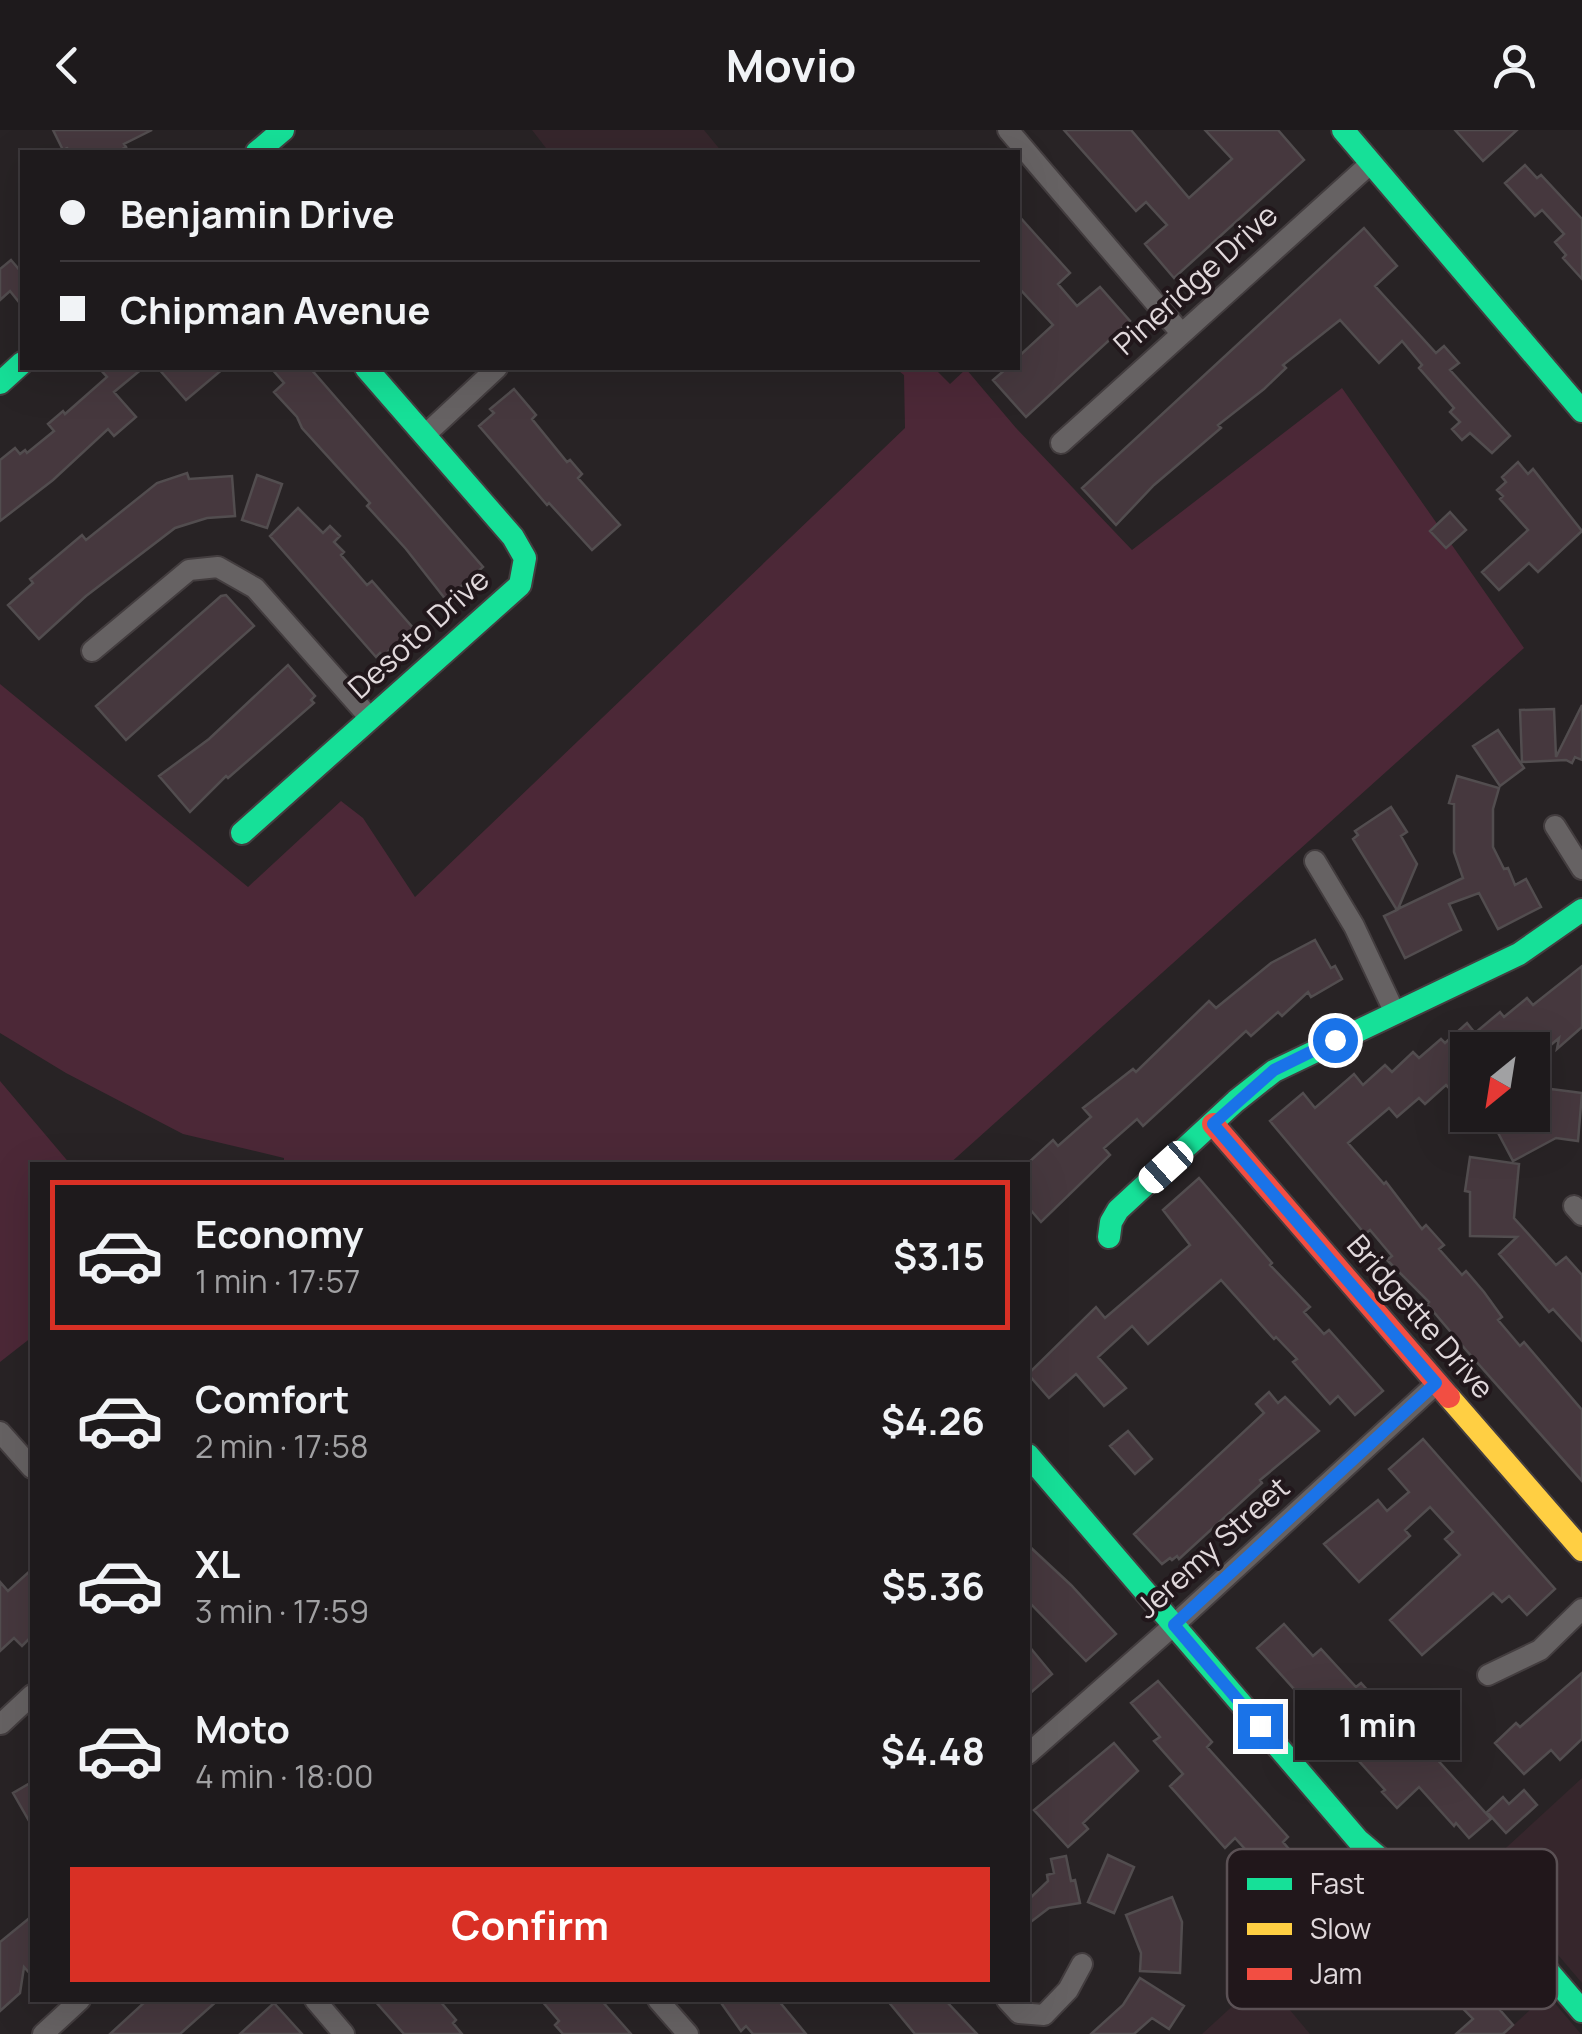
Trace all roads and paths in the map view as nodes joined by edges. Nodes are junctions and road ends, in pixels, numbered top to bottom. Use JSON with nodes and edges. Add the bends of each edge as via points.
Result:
{"nodes":[{"id":1,"x":282,"y":130,"type":"edge"},
{"id":2,"x":1008,"y":130,"type":"edge"},
{"id":3,"x":1343,"y":130,"type":"edge"},
{"id":4,"x":259,"y":150,"type":"edge"},
{"id":5,"x":1371,"y":163,"type":"junction"},
{"id":6,"x":1181,"y":333,"type":"junction"},
{"id":7,"x":20,"y":364,"type":"edge"},
{"id":8,"x":368,"y":370,"type":"edge"},
{"id":9,"x":495,"y":370,"type":"edge"},
{"id":10,"x":0,"y":383,"type":"edge"},
{"id":11,"x":1582,"y":411,"type":"edge"},
{"id":12,"x":425,"y":435,"type":"junction"},
{"id":13,"x":1061,"y":443,"type":"dead end"},
{"id":14,"x":92,"y":651,"type":"dead end"},
{"id":15,"x":370,"y":718,"type":"junction"},
{"id":16,"x":1554,"y":826,"type":"dead end"},
{"id":17,"x":242,"y":833,"type":"dead end"},
{"id":18,"x":1315,"y":861,"type":"dead end"},
{"id":19,"x":1582,"y":868,"type":"edge"},
{"id":20,"x":1582,"y":910,"type":"edge"},
{"id":21,"x":1395,"y":1013,"type":"junction"},
{"id":22,"x":1213,"y":1124,"type":"junction"},
{"id":23,"x":1108,"y":1238,"type":"dead end"},
{"id":24,"x":1436,"y":1383,"type":"junction"},
{"id":25,"x":0,"y":1432,"type":"edge"},
{"id":26,"x":1030,"y":1457,"type":"edge"},
{"id":27,"x":30,"y":1466,"type":"edge"},
{"id":28,"x":1582,"y":1550,"type":"edge"},
{"id":29,"x":1582,"y":1609,"type":"edge"},
{"id":30,"x":1174,"y":1625,"type":"junction"},
{"id":31,"x":1488,"y":1676,"type":"dead end"},
{"id":32,"x":30,"y":1696,"type":"edge"},
{"id":33,"x":1,"y":1724,"type":"edge"},
{"id":34,"x":1030,"y":1752,"type":"edge"},
{"id":35,"x":1369,"y":1849,"type":"edge"},
{"id":36,"x":1082,"y":1964,"type":"dead end"},
{"id":37,"x":1557,"y":1982,"type":"edge"},
{"id":38,"x":78,"y":2002,"type":"edge"},
{"id":39,"x":316,"y":2002,"type":"edge"},
{"id":40,"x":660,"y":2002,"type":"edge"},
{"id":41,"x":1009,"y":2002,"type":"edge"},
{"id":42,"x":1582,"y":2011,"type":"edge"},
{"id":43,"x":43,"y":2034,"type":"edge"},
{"id":44,"x":344,"y":2034,"type":"edge"},
{"id":45,"x":688,"y":2034,"type":"edge"}],
"edges":[{"from":1,"to":4,"type":"street"},
{"from":2,"to":6,"type":"street"},
{"from":3,"to":5,"type":"street"},
{"from":5,"to":6,"type":"street","name":"Pineridge Drive"},
{"from":5,"to":11,"type":"street"},
{"from":6,"to":13,"type":"street","name":"Pineridge Drive"},
{"from":7,"to":10,"type":"street"},
{"from":8,"to":12,"type":"street","name":"Desoto Drive"},
{"from":9,"to":12,"type":"street"},
{"from":12,"to":15,"type":"street","name":"Desoto Drive","via":[[526,558],[520,585]]},
{"from":14,"to":15,"type":"street","via":[[190,570],[218,567],[255,588]]},
{"from":15,"to":17,"type":"street","name":"Desoto Drive"},
{"from":16,"to":19,"type":"street"},
{"from":18,"to":21,"type":"street"},
{"from":20,"to":21,"type":"street","via":[[1519,954]]},
{"from":21,"to":22,"type":"street","via":[[1274,1070]]},
{"from":22,"to":23,"type":"street","via":[[1118,1210]]},
{"from":22,"to":24,"type":"street","name":"Bridgette Drive"},
{"from":24,"to":28,"type":"street","name":"Bridgette Drive"},
{"from":24,"to":30,"type":"street","name":"Jeremy Street"},
{"from":25,"to":27,"type":"street"},
{"from":26,"to":30,"type":"street"},
{"from":29,"to":31,"type":"street","via":[[1540,1650]]},
{"from":30,"to":34,"type":"street","name":"Jeremy Street"},
{"from":30,"to":35,"type":"street"},
{"from":32,"to":33,"type":"street"},
{"from":36,"to":41,"type":"street","via":[[1044,2015],[1018,2013]]},
{"from":37,"to":42,"type":"street"},
{"from":38,"to":43,"type":"street"},
{"from":39,"to":44,"type":"street"},
{"from":40,"to":45,"type":"street"}]}
